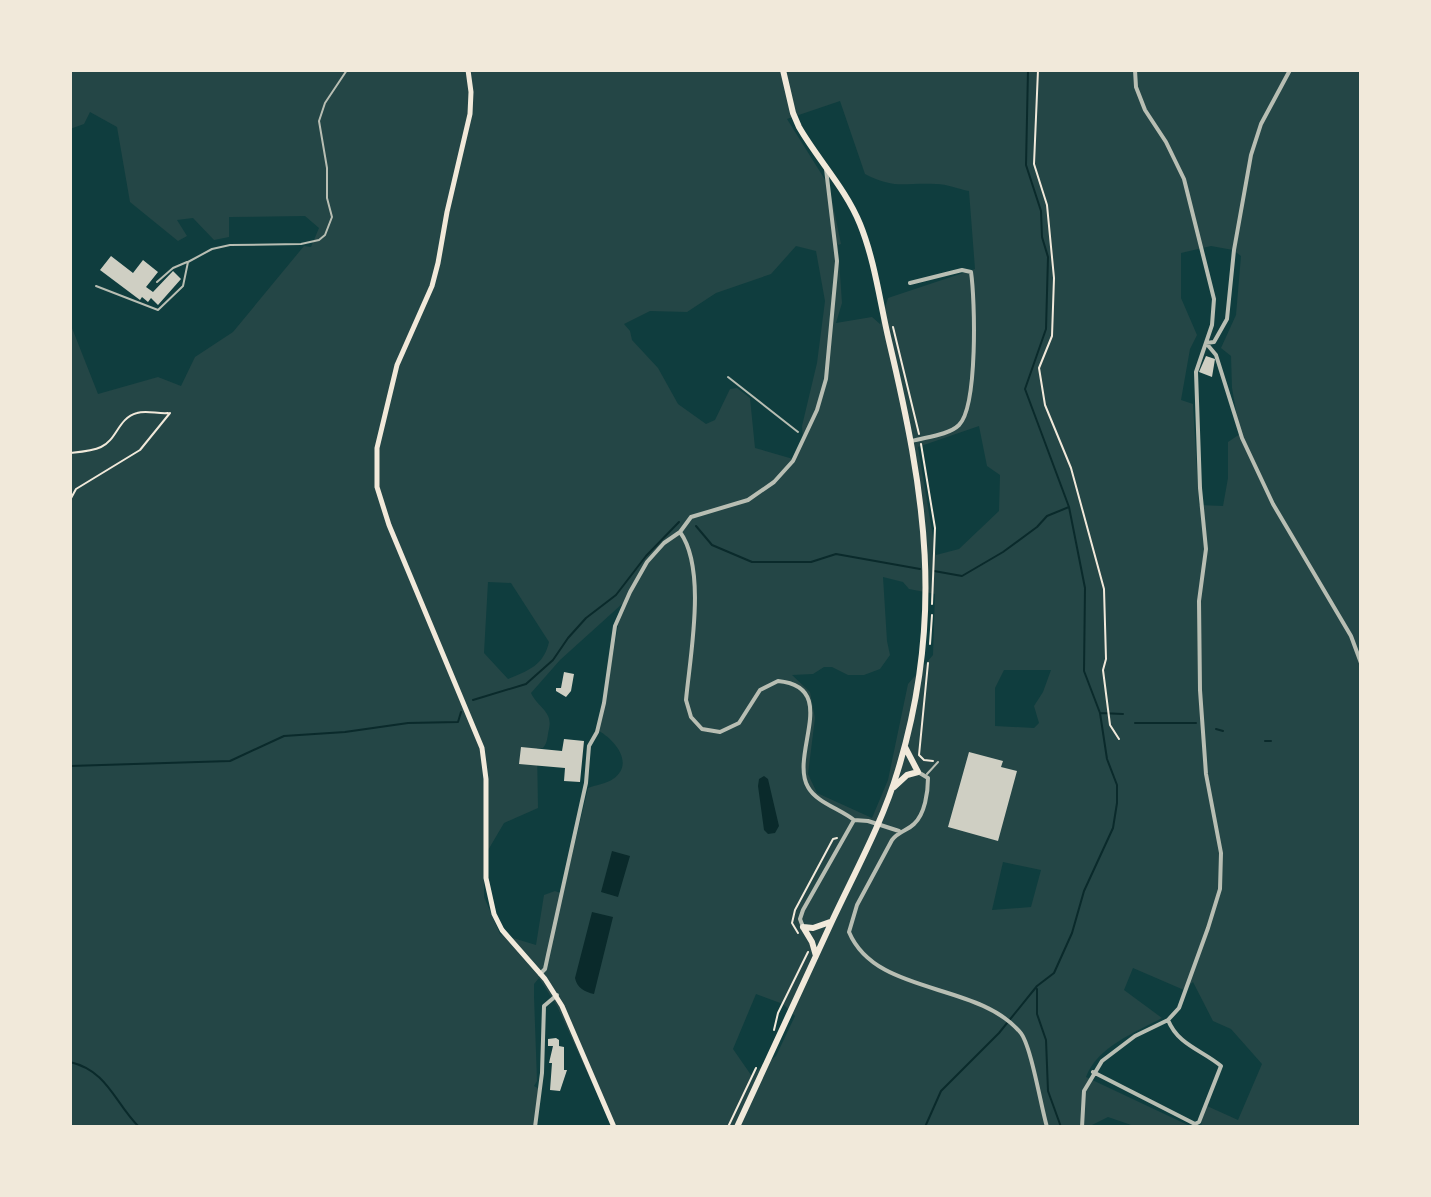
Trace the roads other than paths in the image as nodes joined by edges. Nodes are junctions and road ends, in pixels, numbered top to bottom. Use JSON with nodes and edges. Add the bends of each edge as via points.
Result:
{"nodes":[{"id":1,"x":347,"y":70,"type":"edge"},
{"id":2,"x":468,"y":70,"type":"edge"},
{"id":3,"x":783,"y":70,"type":"edge"},
{"id":4,"x":1135,"y":70,"type":"edge"},
{"id":5,"x":1290,"y":70,"type":"edge"},
{"id":6,"x":826,"y":167,"type":"junction"},
{"id":7,"x":188,"y":262,"type":"junction"},
{"id":8,"x":157,"y":282,"type":"dead end"},
{"id":9,"x":910,"y":283,"type":"dead end"},
{"id":10,"x":96,"y":286,"type":"dead end"},
{"id":11,"x":1206,"y":343,"type":"junction"},
{"id":12,"x":728,"y":377,"type":"dead end"},
{"id":13,"x":798,"y":432,"type":"dead end"},
{"id":14,"x":916,"y":440,"type":"junction"},
{"id":15,"x":680,"y":532,"type":"junction"},
{"id":16,"x":1361,"y":663,"type":"edge"},
{"id":17,"x":905,"y":747,"type":"junction"},
{"id":18,"x":938,"y":762,"type":"road end"},
{"id":19,"x":918,"y":772,"type":"junction"},
{"id":20,"x":926,"y":775,"type":"junction"},
{"id":21,"x":892,"y":790,"type":"junction"},
{"id":22,"x":854,"y":820,"type":"junction"},
{"id":23,"x":899,"y":831,"type":"junction"},
{"id":24,"x":832,"y":921,"type":"junction"},
{"id":25,"x":803,"y":927,"type":"junction"},
{"id":26,"x":816,"y":956,"type":"junction"},
{"id":27,"x":540,"y":974,"type":"junction"},
{"id":28,"x":557,"y":995,"type":"junction"},
{"id":29,"x":1168,"y":1020,"type":"junction"},
{"id":30,"x":1093,"y":1072,"type":"junction"},
{"id":31,"x":535,"y":1127,"type":"edge"},
{"id":32,"x":614,"y":1127,"type":"edge"},
{"id":33,"x":737,"y":1127,"type":"edge"},
{"id":34,"x":1047,"y":1127,"type":"edge"},
{"id":35,"x":1082,"y":1127,"type":"edge"}],
"edges":[{"from":1,"to":7,"type":"lane","via":[[319,121],[331,223],[325,235],[301,244],[230,245]]},
{"from":2,"to":27,"type":"main road","via":[[471,98],[436,274],[399,357],[377,448],[377,487],[479,737],[486,779],[486,878],[494,914]]},
{"from":3,"to":6,"type":"main road","via":[[793,113]]},
{"from":4,"to":11,"type":"street","via":[[1145,110],[1184,179],[1197,228],[1214,299]]},
{"from":5,"to":11,"type":"street","via":[[1251,155],[1227,319],[1214,342]]},
{"from":6,"to":14,"type":"main road","via":[[867,245]]},
{"from":6,"to":15,"type":"street","via":[[837,261],[826,379],[817,410],[793,461],[774,482],[748,500],[691,517]]},
{"from":7,"to":8,"type":"lane"},
{"from":7,"to":10,"type":"lane","via":[[183,286],[158,310]]},
{"from":9,"to":14,"type":"street","via":[[962,270],[971,272],[974,293],[972,377],[963,421],[957,428]]},
{"from":11,"to":16,"type":"street","via":[[1216,355],[1242,438],[1273,504],[1351,636]]},
{"from":11,"to":29,"type":"street","via":[[1196,372],[1206,549],[1199,601],[1200,690],[1206,774],[1221,853],[1220,889],[1179,1008]]},
{"from":12,"to":13,"type":"lane"},
{"from":14,"to":17,"type":"main road","via":[[927,581],[922,663]]},
{"from":15,"to":22,"type":"street","via":[[696,582],[686,700],[691,717],[702,729],[720,732],[739,723],[760,690],[778,681],[798,686],[811,703],[806,785]]},
{"from":15,"to":27,"type":"street","via":[[647,562],[615,626],[604,703],[589,746],[586,783]]},
{"from":17,"to":19,"type":"main road"},
{"from":17,"to":21,"type":"main road"},
{"from":18,"to":20,"type":"lane"},
{"from":19,"to":20,"type":"street"},
{"from":19,"to":21,"type":"main road"},
{"from":20,"to":23,"type":"street","via":[[929,784],[921,815]]},
{"from":21,"to":24,"type":"main road"},
{"from":22,"to":23,"type":"street"},
{"from":22,"to":25,"type":"street","via":[[803,910]]},
{"from":23,"to":34,"type":"street","via":[[857,905],[849,932],[855,946],[877,967],[988,1007],[1023,1034]]},
{"from":24,"to":25,"type":"main road"},
{"from":24,"to":26,"type":"main road"},
{"from":25,"to":26,"type":"main road"},
{"from":26,"to":33,"type":"main road"},
{"from":27,"to":28,"type":"main road"},
{"from":28,"to":31,"type":"street","via":[[544,1006]]},
{"from":28,"to":32,"type":"main road"},
{"from":29,"to":30,"type":"street","via":[[1135,1036]]},
{"from":29,"to":30,"type":"street","via":[[1173,1033],[1221,1066],[1199,1122]]},
{"from":30,"to":35,"type":"street","via":[[1084,1091]]}]}
